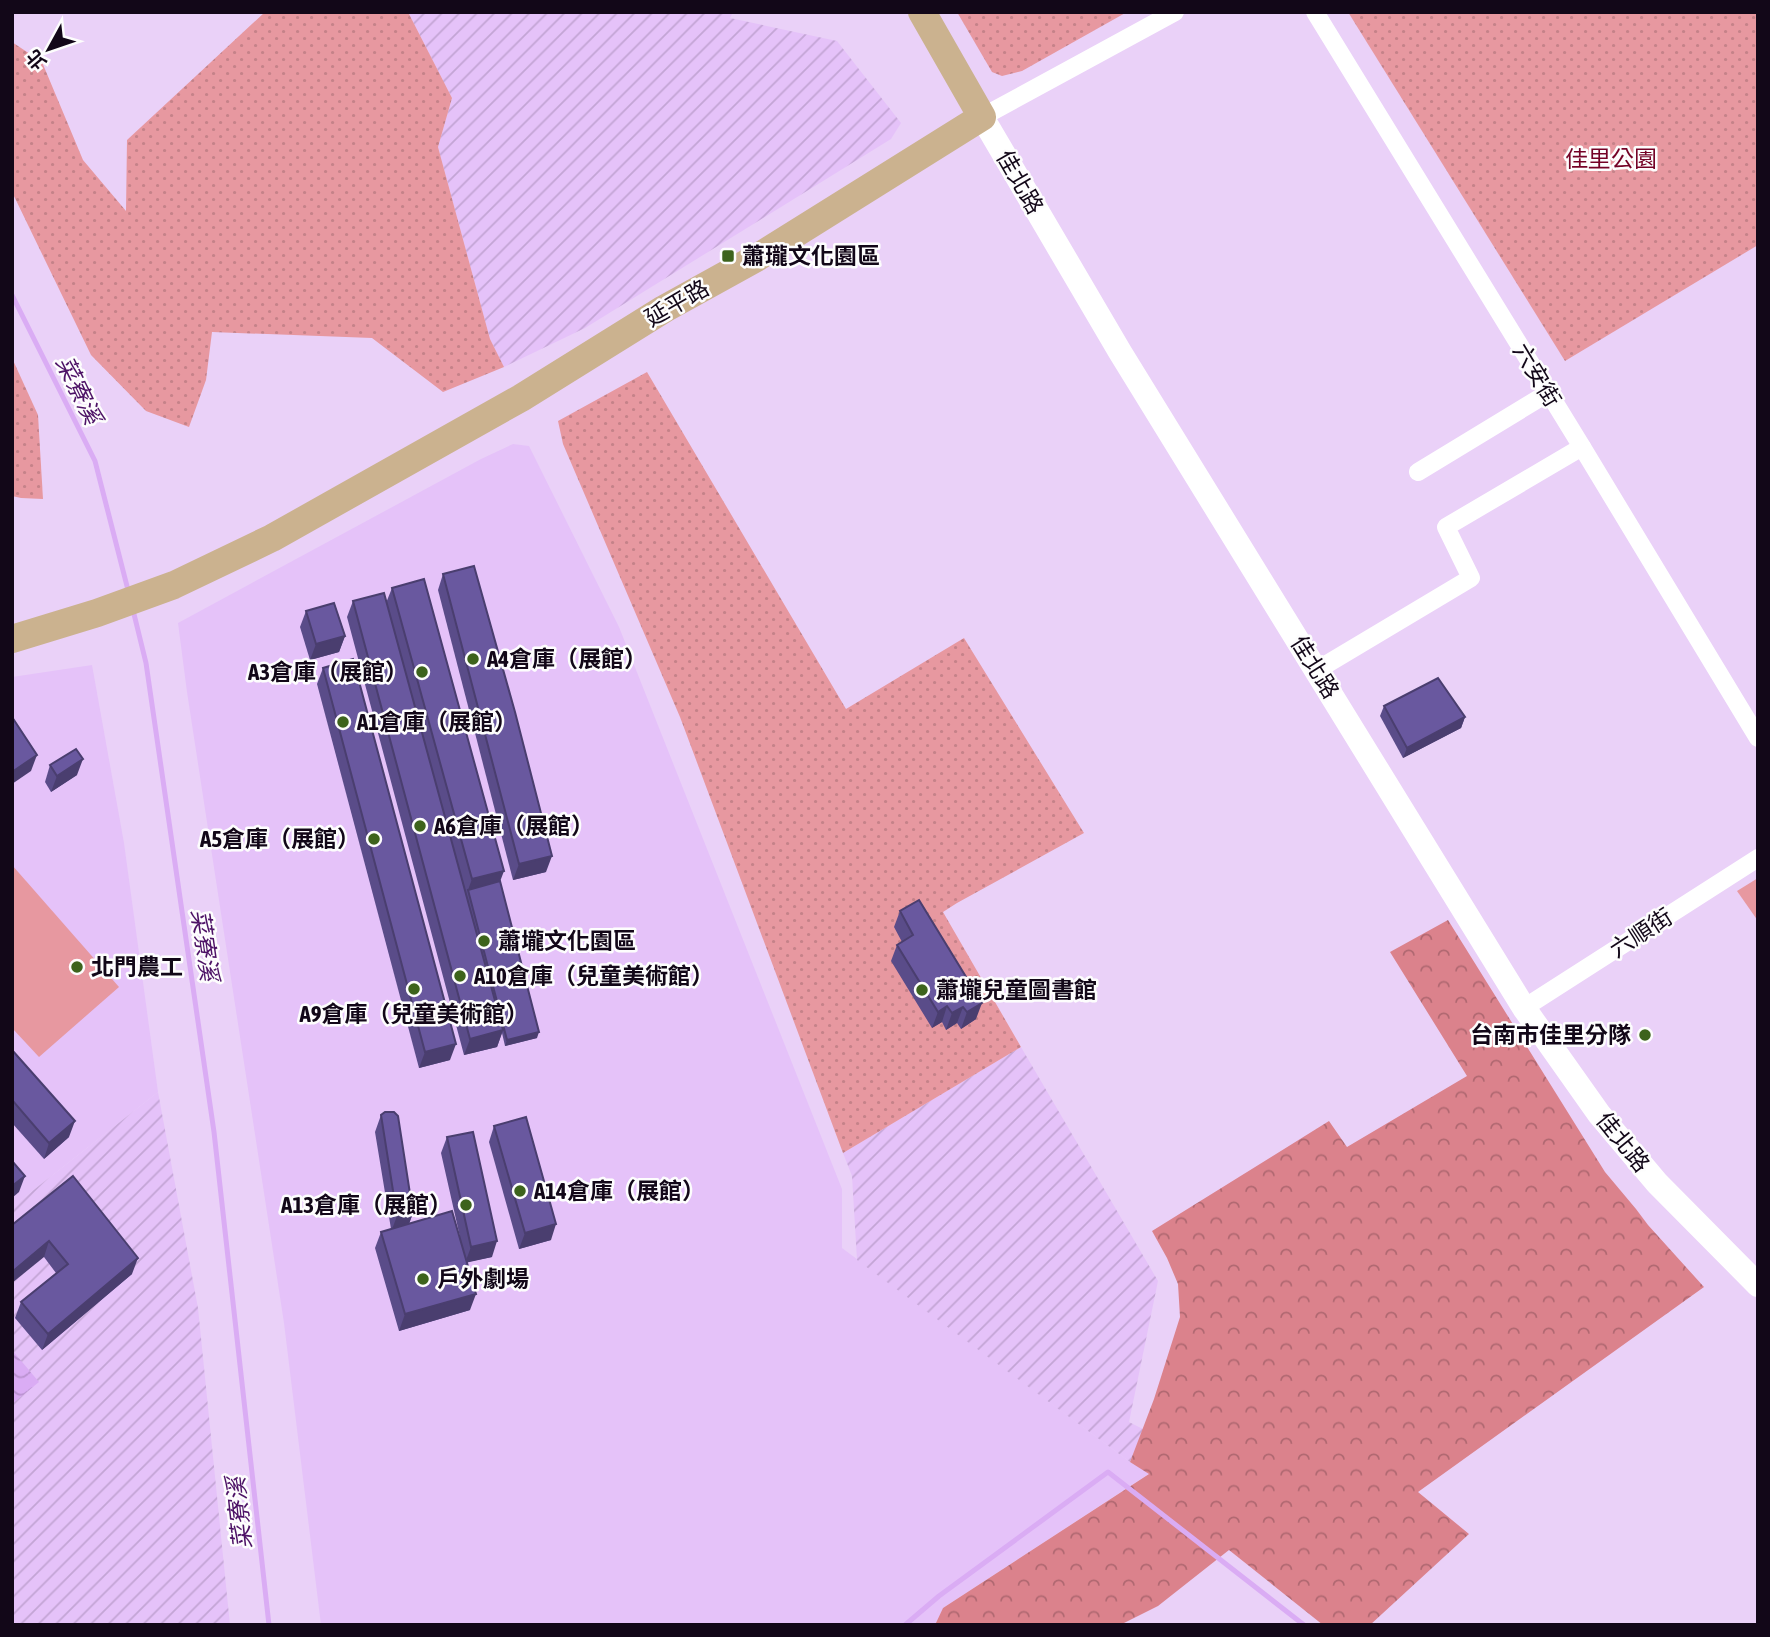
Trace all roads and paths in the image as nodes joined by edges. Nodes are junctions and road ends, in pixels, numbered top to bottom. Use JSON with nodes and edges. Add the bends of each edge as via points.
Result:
{"nodes":[{"id":1,"x":922,"y":12,"type":"edge"},
{"id":2,"x":1175,"y":12,"type":"edge"},
{"id":3,"x":1315,"y":12,"type":"edge"},
{"id":4,"x":982,"y":117,"type":"junction"},
{"id":5,"x":1548,"y":393,"type":"junction"},
{"id":6,"x":1582,"y":447,"type":"junction"},
{"id":7,"x":1418,"y":472,"type":"dead end"},
{"id":8,"x":12,"y":639,"type":"edge"},
{"id":9,"x":1317,"y":670,"type":"junction"},
{"id":10,"x":1758,"y":738,"type":"edge"},
{"id":11,"x":1758,"y":858,"type":"edge"},
{"id":12,"x":1524,"y":1008,"type":"junction"},
{"id":13,"x":1758,"y":1285,"type":"edge"}],
"edges":[{"from":1,"to":4,"type":"main road","name":"佳北路"},
{"from":2,"to":4,"type":"street","name":"延平路"},
{"from":3,"to":5,"type":"street","name":"六安街"},
{"from":4,"to":8,"type":"main road","name":"延平路","via":[[521,398],[272,538],[174,585]]},
{"from":4,"to":9,"type":"street","name":"佳北路","via":[[1120,352]]},
{"from":5,"to":6,"type":"street","name":"六安街"},
{"from":5,"to":7,"type":"street"},
{"from":6,"to":9,"type":"street","via":[[1446,527],[1471,578]]},
{"from":6,"to":10,"type":"street","name":"六安街"},
{"from":9,"to":12,"type":"street","name":"佳北路"},
{"from":11,"to":12,"type":"street","name":"六順街"},
{"from":12,"to":13,"type":"street","name":"佳北路","via":[[1599,1114],[1657,1183]]}]}
